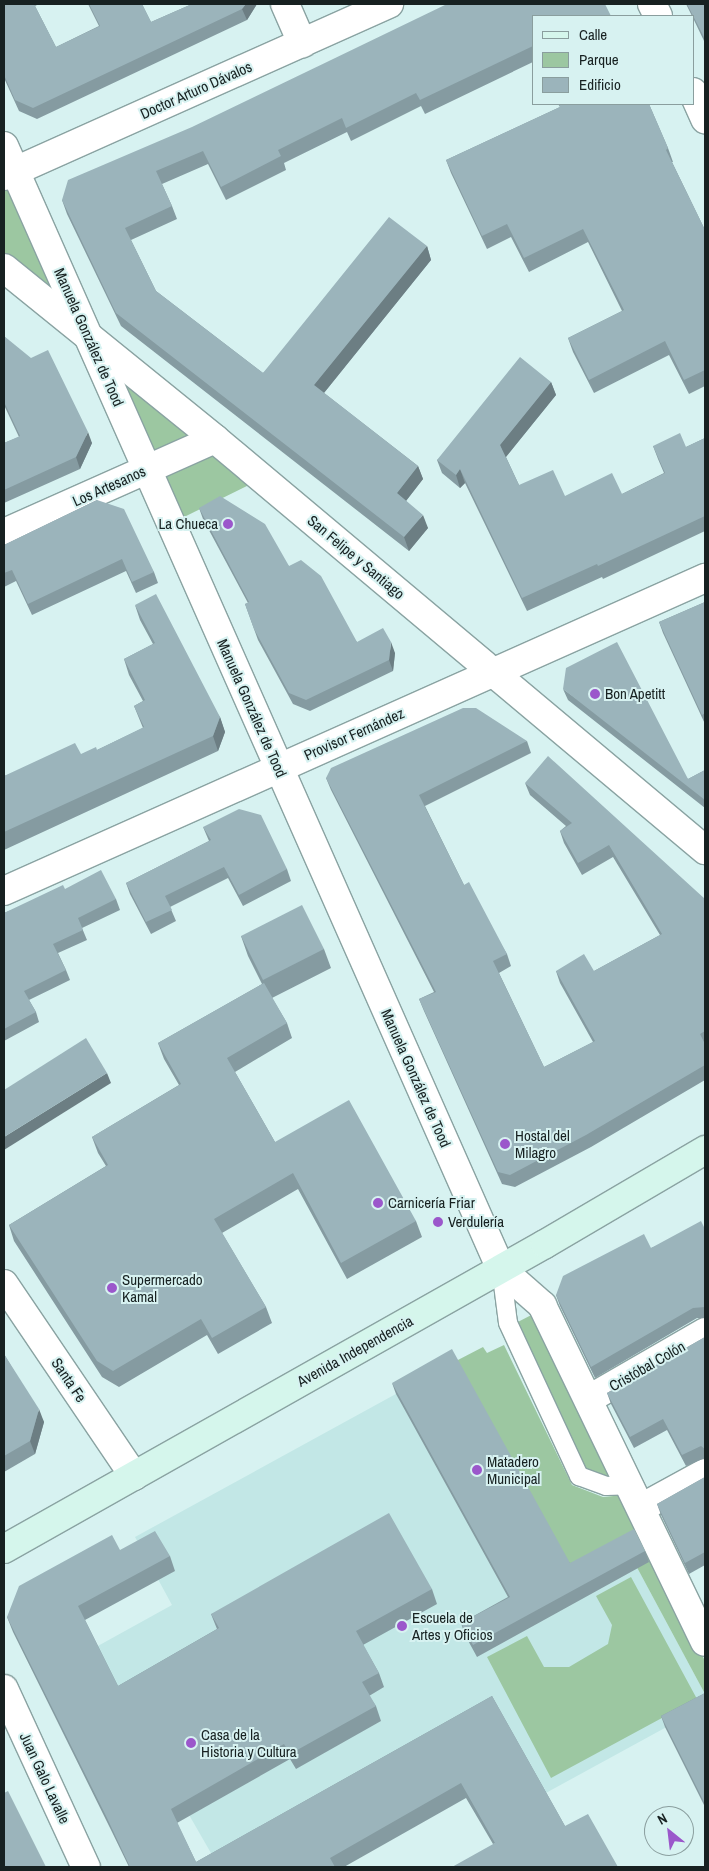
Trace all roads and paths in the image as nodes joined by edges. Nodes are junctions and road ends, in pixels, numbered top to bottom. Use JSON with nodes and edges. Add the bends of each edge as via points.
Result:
{"nodes":[{"id":1,"x":285,"y":4,"type":"edge"},
{"id":2,"x":389,"y":4,"type":"edge"},
{"id":3,"x":302,"y":43,"type":"junction"},
{"id":4,"x":694,"y":94,"type":"edge"},
{"id":5,"x":705,"y":120,"type":"edge"},
{"id":6,"x":4,"y":146,"type":"edge"},
{"id":7,"x":10,"y":174,"type":"edge"},
{"id":8,"x":4,"y":268,"type":"edge"},
{"id":9,"x":90,"y":339,"type":"junction"},
{"id":10,"x":215,"y":439,"type":"junction"},
{"id":11,"x":147,"y":469,"type":"junction"},
{"id":12,"x":4,"y":533,"type":"edge"},
{"id":13,"x":705,"y":578,"type":"edge"},
{"id":14,"x":493,"y":672,"type":"junction"},
{"id":15,"x":279,"y":768,"type":"junction"},
{"id":16,"x":705,"y":850,"type":"edge"},
{"id":17,"x":4,"y":891,"type":"edge"},
{"id":18,"x":705,"y":1150,"type":"edge"},
{"id":19,"x":501,"y":1270,"type":"junction"},
{"id":20,"x":4,"y":1284,"type":"edge"},
{"id":21,"x":705,"y":1332,"type":"edge"},
{"id":22,"x":589,"y":1399,"type":"junction"},
{"id":23,"x":705,"y":1473,"type":"edge"},
{"id":24,"x":134,"y":1476,"type":"junction"},
{"id":25,"x":636,"y":1496,"type":"junction"},
{"id":26,"x":4,"y":1549,"type":"edge"},
{"id":27,"x":698,"y":1609,"type":"edge"},
{"id":28,"x":705,"y":1642,"type":"edge"},
{"id":29,"x":4,"y":1689,"type":"edge"},
{"id":30,"x":86,"y":1867,"type":"edge"}],
"edges":[{"from":1,"to":3,"type":"street"},
{"from":2,"to":3,"type":"street","name":"Doctor Arturo Dávalos"},
{"from":3,"to":7,"type":"street","name":"Doctor Arturo Dávalos"},
{"from":4,"to":5,"type":"street"},
{"from":6,"to":7,"type":"street","name":"Manuela González de Tood"},
{"from":7,"to":9,"type":"street","name":"Manuela González de Tood"},
{"from":8,"to":9,"type":"street","name":"San Felipe y Santiago"},
{"from":9,"to":10,"type":"street","name":"San Felipe y Santiago"},
{"from":9,"to":11,"type":"street","name":"Manuela González de Tood"},
{"from":10,"to":11,"type":"street","name":"Los Artesanos"},
{"from":10,"to":14,"type":"street","name":"San Felipe y Santiago"},
{"from":11,"to":12,"type":"street","name":"Los Artesanos"},
{"from":11,"to":15,"type":"street","name":"Manuela González de Tood"},
{"from":13,"to":14,"type":"street","name":"Provisor Fernández"},
{"from":14,"to":15,"type":"street","name":"Provisor Fernández"},
{"from":14,"to":16,"type":"street","name":"San Felipe y Santiago"},
{"from":15,"to":17,"type":"street","name":"Provisor Fernández"},
{"from":15,"to":19,"type":"street","name":"Manuela González de Tood"},
{"from":18,"to":19,"type":"main road","name":"Avenida Independencia"},
{"from":19,"to":22,"type":"street","name":"Manuela González de Tood","via":[[542,1305]]},
{"from":19,"to":24,"type":"main road","name":"Avenida Independencia"},
{"from":19,"to":25,"type":"lane","name":"Manuela González de Tood","via":[[508,1323],[579,1476]]},
{"from":20,"to":24,"type":"street","name":"Santa Fe"},
{"from":21,"to":22,"type":"street","name":"Cristóbal Colón"},
{"from":22,"to":25,"type":"street","name":"Manuela González de Tood"},
{"from":23,"to":25,"type":"street"},
{"from":24,"to":26,"type":"main road","name":"Avenida Independencia"},
{"from":25,"to":27,"type":"street","name":"Manuela González de Tood"},
{"from":27,"to":28,"type":"street","name":"Manuela González de Tood"},
{"from":29,"to":30,"type":"street","name":"Juan Galo Lavalle"}]}
